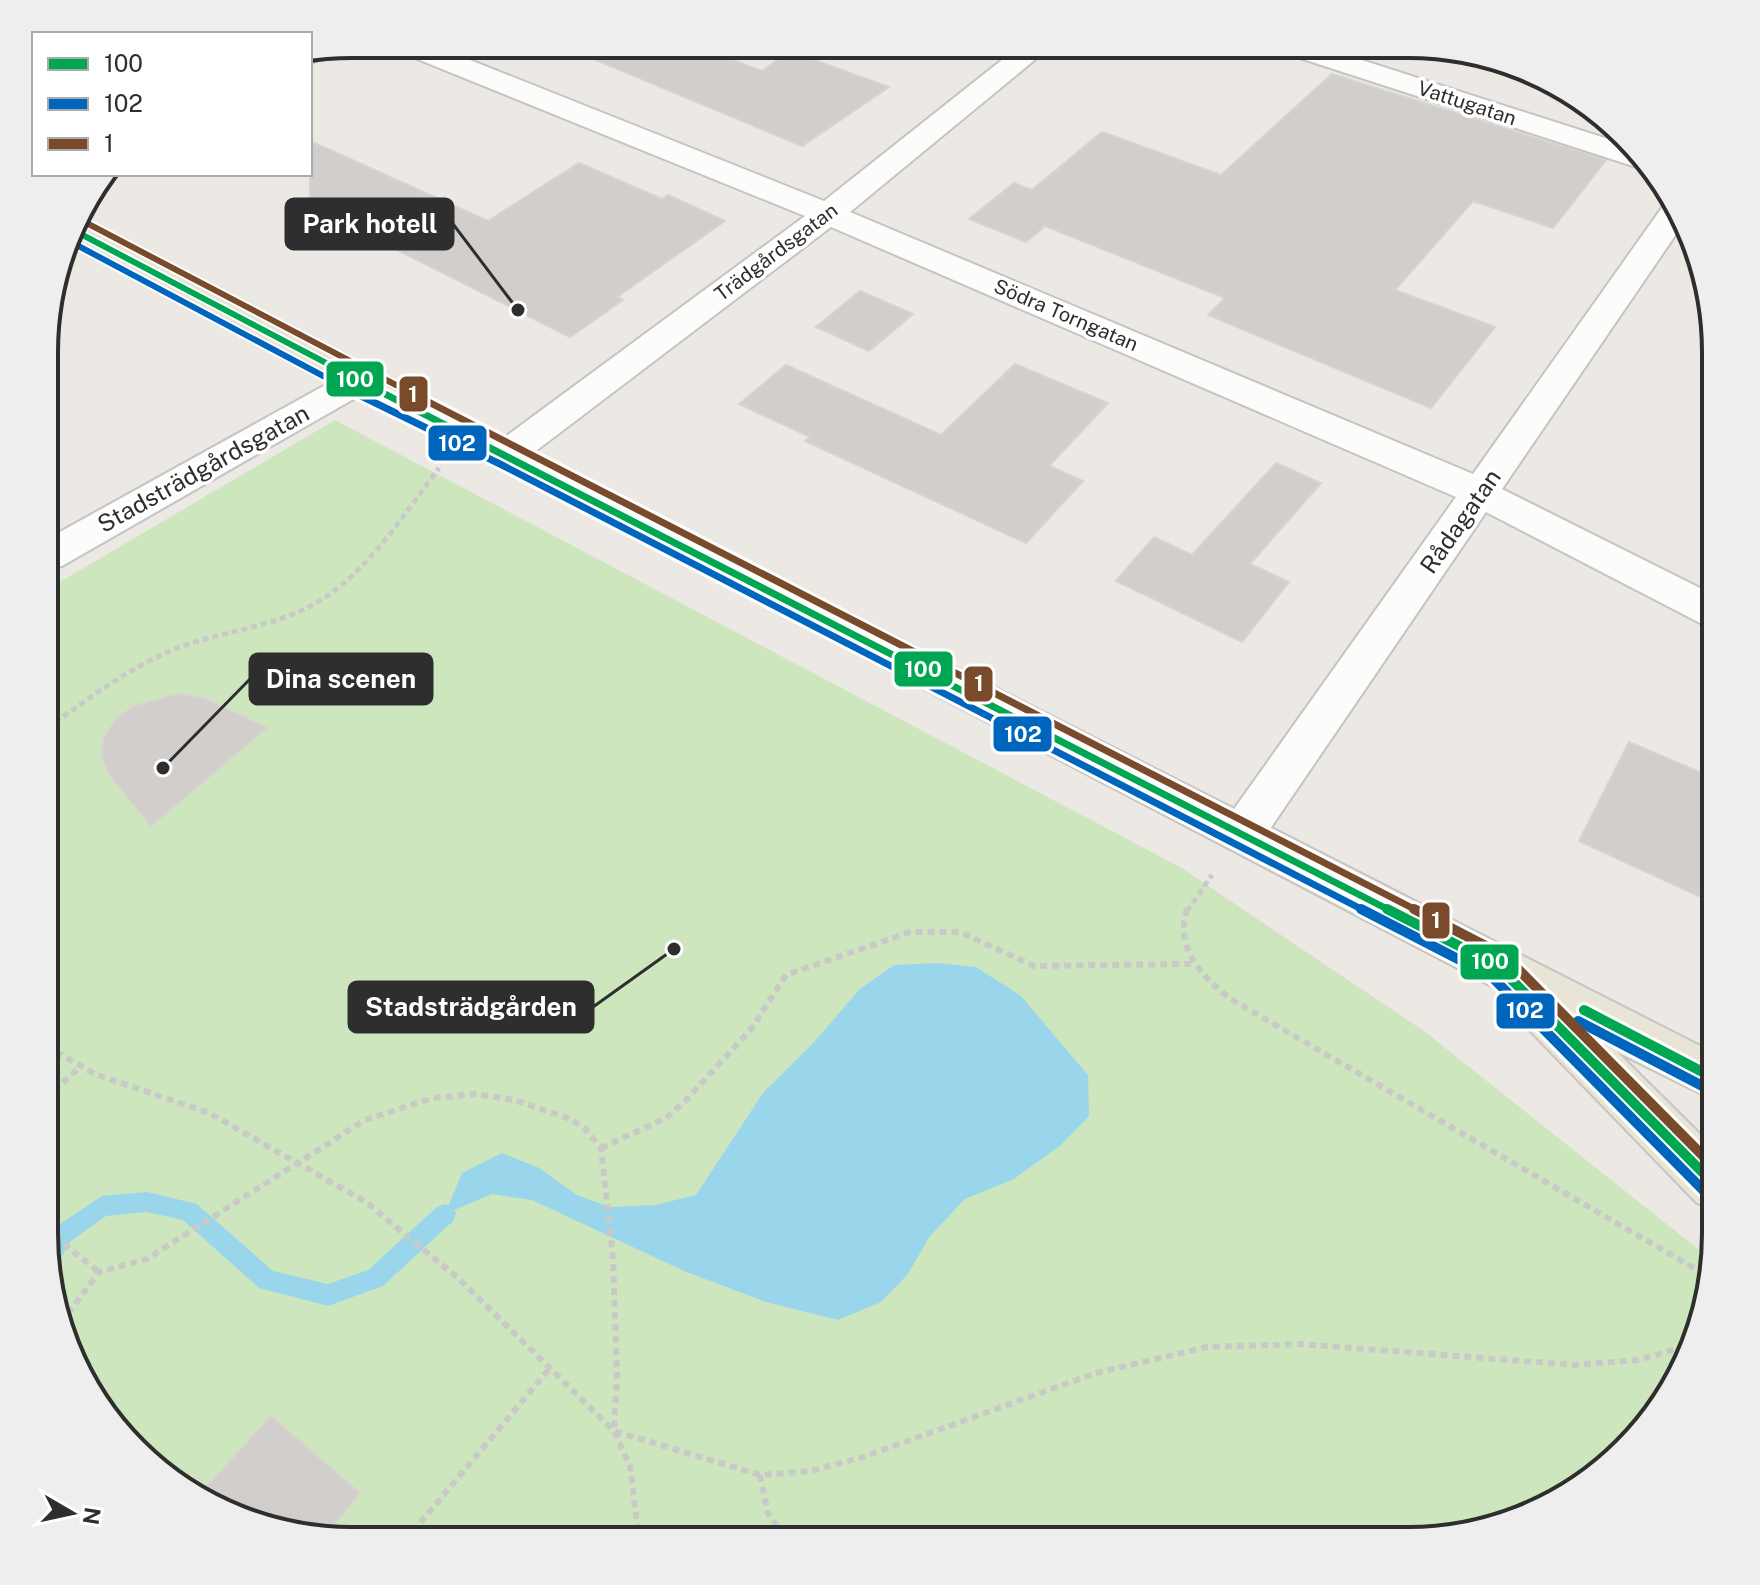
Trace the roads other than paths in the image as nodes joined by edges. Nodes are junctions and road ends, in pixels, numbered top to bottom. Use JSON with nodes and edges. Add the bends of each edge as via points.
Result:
{"nodes":[{"id":1,"x":440,"y":58,"type":"edge"},
{"id":2,"x":1023,"y":58,"type":"edge"},
{"id":3,"x":1328,"y":58,"type":"edge"},
{"id":4,"x":1625,"y":154,"type":"edge"},
{"id":5,"x":828,"y":214,"type":"junction"},
{"id":6,"x":1670,"y":219,"type":"edge"},
{"id":7,"x":82,"y":235,"type":"edge"},
{"id":8,"x":359,"y":381,"type":"junction"},
{"id":9,"x":507,"y":454,"type":"junction"},
{"id":10,"x":1479,"y":494,"type":"junction"},
{"id":11,"x":58,"y":550,"type":"edge"},
{"id":12,"x":1702,"y":607,"type":"edge"},
{"id":13,"x":1243,"y":832,"type":"junction"},
{"id":14,"x":1498,"y":966,"type":"junction"},
{"id":15,"x":1702,"y":1072,"type":"edge"},
{"id":16,"x":1702,"y":1172,"type":"edge"}],
"edges":[{"from":1,"to":5,"type":"street","name":"Södra Torngatan"},
{"from":2,"to":5,"type":"street","name":"Trädgårdsgatan"},
{"from":3,"to":4,"type":"street","name":"Vattugatan"},
{"from":5,"to":9,"type":"street","name":"Trädgårdsgatan"},
{"from":5,"to":10,"type":"street","name":"Södra Torngatan"},
{"from":6,"to":10,"type":"street","name":"Rådagatan"},
{"from":7,"to":8,"type":"main road"},
{"from":8,"to":9,"type":"main road"},
{"from":8,"to":11,"type":"street","name":"Stadsträdgårdsgatan"},
{"from":9,"to":13,"type":"main road"},
{"from":10,"to":12,"type":"street","name":"Södra Torngatan"},
{"from":10,"to":13,"type":"street","name":"Rådagatan"},
{"from":13,"to":14,"type":"main road"},
{"from":14,"to":15,"type":"main road"},
{"from":14,"to":16,"type":"main road"}]}
